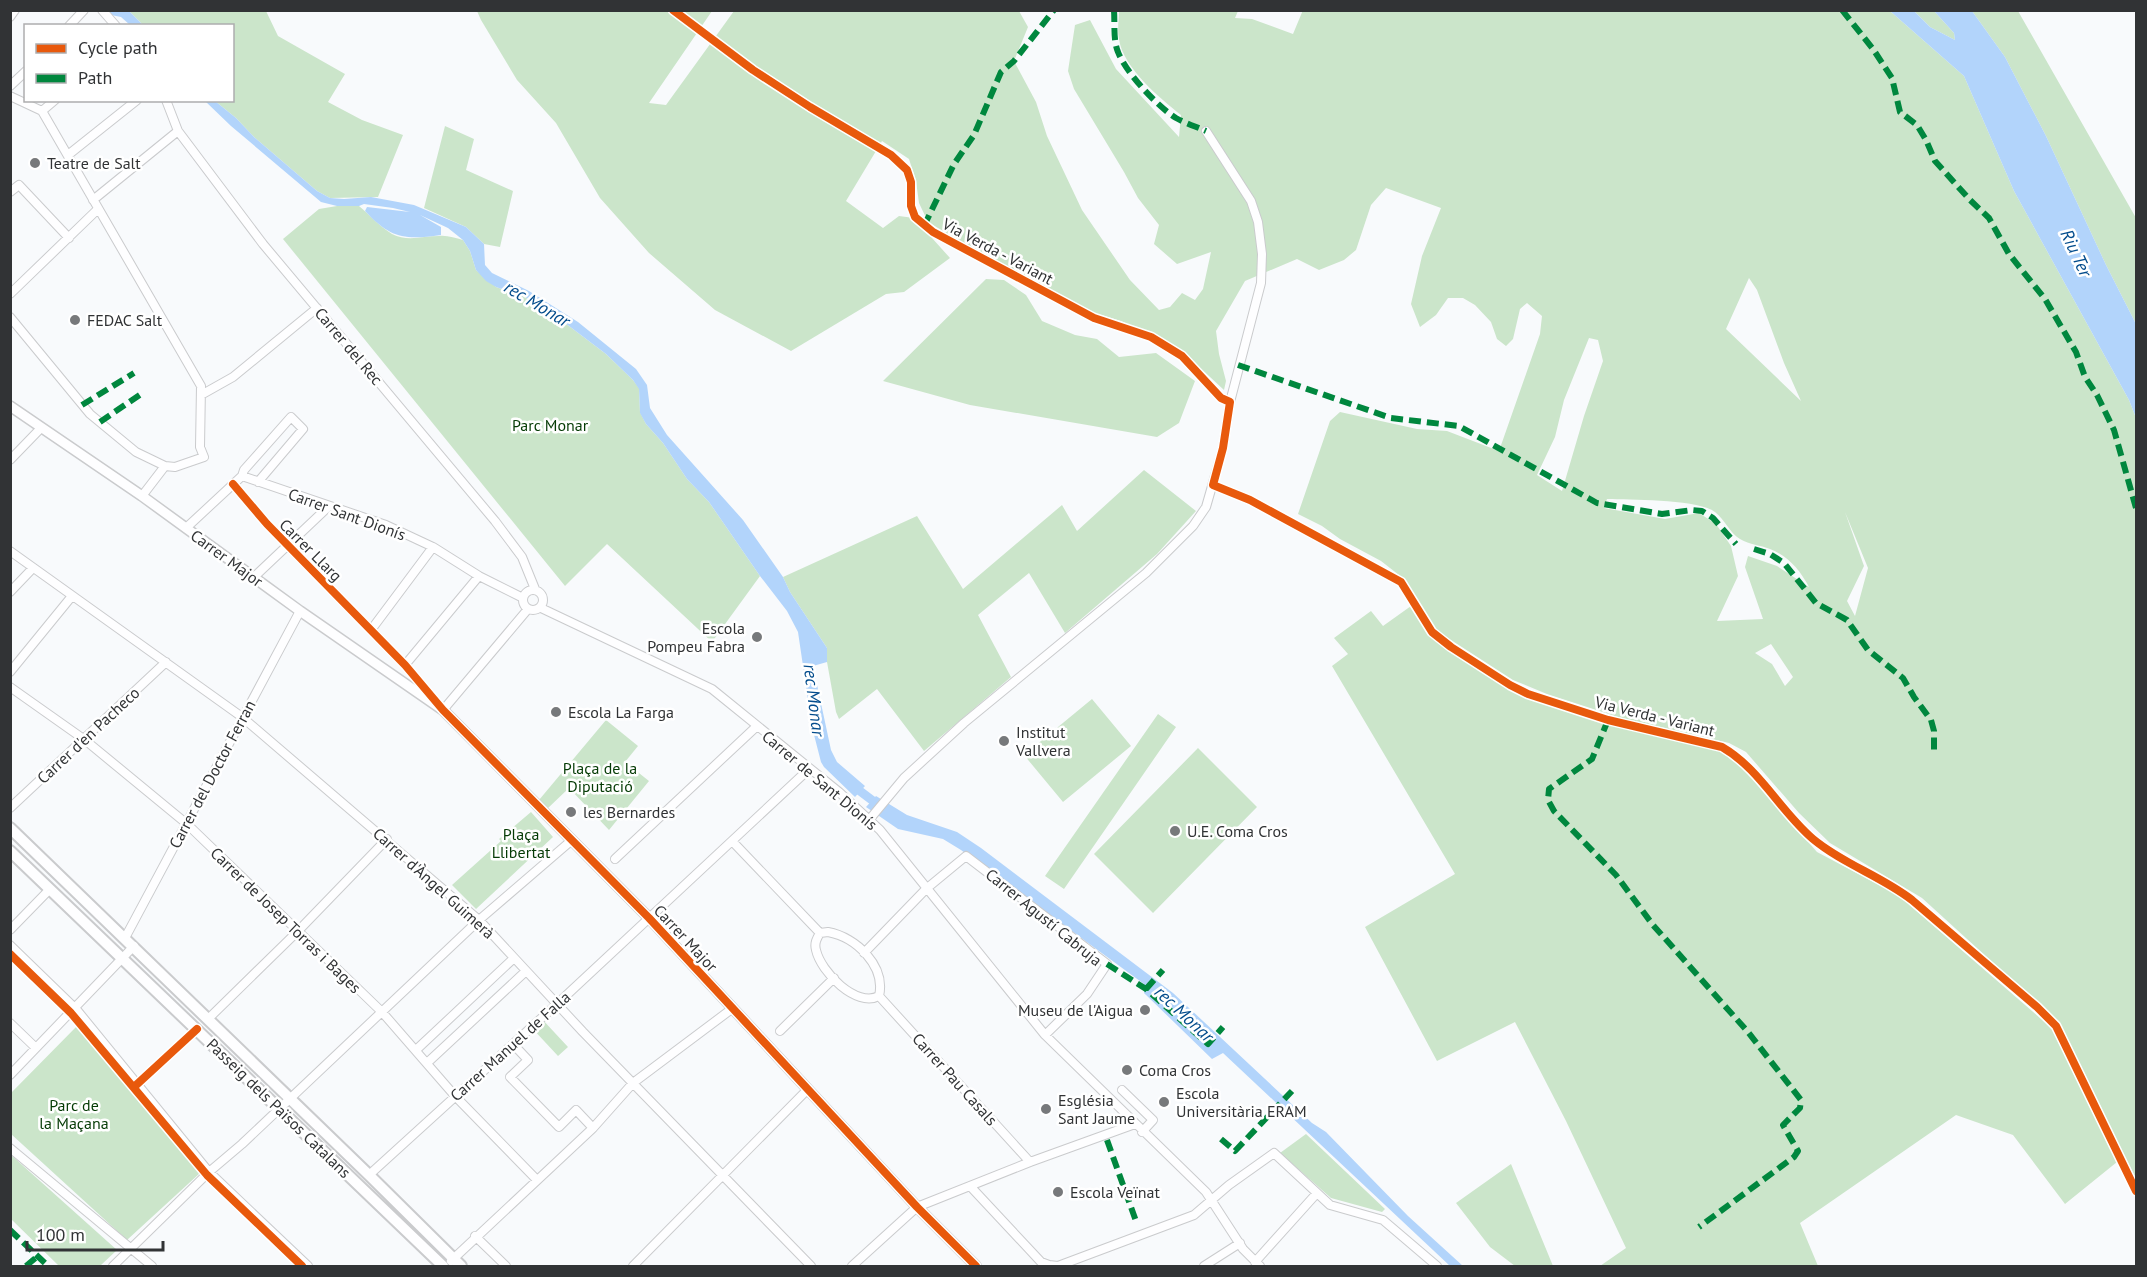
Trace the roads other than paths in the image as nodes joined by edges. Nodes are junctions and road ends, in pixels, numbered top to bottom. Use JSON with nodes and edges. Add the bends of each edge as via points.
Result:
{"nodes":[{"id":1,"x":15,"y":10,"type":"edge"},
{"id":2,"x":84,"y":10,"type":"edge"},
{"id":3,"x":102,"y":10,"type":"edge"},
{"id":4,"x":10,"y":17,"type":"edge"},
{"id":5,"x":71,"y":24,"type":"edge"},
{"id":6,"x":114,"y":24,"type":"edge"},
{"id":7,"x":24,"y":73,"type":"edge"},
{"id":8,"x":10,"y":86,"type":"edge"},
{"id":9,"x":10,"y":96,"type":"edge"},
{"id":10,"x":53,"y":102,"type":"edge"},
{"id":11,"x":134,"y":102,"type":"edge"},
{"id":12,"x":167,"y":102,"type":"edge"},
{"id":13,"x":42,"y":111,"type":"junction"},
{"id":14,"x":178,"y":131,"type":"junction"},
{"id":15,"x":1206,"y":131,"type":"dead end"},
{"id":16,"x":68,"y":155,"type":"junction"},
{"id":17,"x":10,"y":192,"type":"edge"},
{"id":18,"x":93,"y":200,"type":"junction"},
{"id":19,"x":98,"y":209,"type":"junction"},
{"id":20,"x":69,"y":238,"type":"junction"},
{"id":21,"x":10,"y":294,"type":"edge"},
{"id":22,"x":317,"y":308,"type":"junction"},
{"id":23,"x":10,"y":317,"type":"edge"},
{"id":24,"x":201,"y":395,"type":"junction"},
{"id":25,"x":10,"y":406,"type":"edge"},
{"id":26,"x":41,"y":428,"type":"junction"},
{"id":27,"x":10,"y":460,"type":"edge"},
{"id":28,"x":165,"y":466,"type":"junction"},
{"id":29,"x":242,"y":476,"type":"junction"},
{"id":30,"x":258,"y":482,"type":"junction"},
{"id":31,"x":233,"y":483,"type":"junction"},
{"id":32,"x":142,"y":496,"type":"junction"},
{"id":33,"x":328,"y":507,"type":"junction"},
{"id":34,"x":186,"y":528,"type":"junction"},
{"id":35,"x":288,"y":544,"type":"junction"},
{"id":36,"x":433,"y":547,"type":"junction"},
{"id":37,"x":10,"y":551,"type":"edge"},
{"id":38,"x":33,"y":568,"type":"junction"},
{"id":39,"x":479,"y":576,"type":"junction"},
{"id":40,"x":254,"y":577,"type":"junction"},
{"id":41,"x":535,"y":590,"type":"junction"},
{"id":42,"x":10,"y":592,"type":"edge"},
{"id":43,"x":72,"y":596,"type":"junction"},
{"id":44,"x":523,"y":598,"type":"junction"},
{"id":45,"x":541,"y":608,"type":"junction"},
{"id":46,"x":528,"y":609,"type":"junction"},
{"id":47,"x":300,"y":611,"type":"junction"},
{"id":48,"x":372,"y":631,"type":"junction"},
{"id":49,"x":166,"y":662,"type":"junction"},
{"id":50,"x":405,"y":665,"type":"junction"},
{"id":51,"x":10,"y":672,"type":"edge"},
{"id":52,"x":10,"y":687,"type":"edge"},
{"id":53,"x":443,"y":710,"type":"junction"},
{"id":54,"x":242,"y":717,"type":"junction"},
{"id":55,"x":757,"y":726,"type":"junction"},
{"id":56,"x":85,"y":740,"type":"junction"},
{"id":57,"x":809,"y":769,"type":"junction"},
{"id":58,"x":11,"y":807,"type":"edge"},
{"id":59,"x":870,"y":817,"type":"junction"},
{"id":60,"x":187,"y":824,"type":"junction"},
{"id":61,"x":10,"y":828,"type":"edge"},
{"id":62,"x":387,"y":839,"type":"junction"},
{"id":63,"x":572,"y":840,"type":"junction"},
{"id":64,"x":732,"y":841,"type":"junction"},
{"id":65,"x":10,"y":851,"type":"edge"},
{"id":66,"x":615,"y":859,"type":"dead end"},
{"id":67,"x":50,"y":889,"type":"junction"},
{"id":68,"x":926,"y":889,"type":"junction"},
{"id":69,"x":649,"y":918,"type":"junction"},
{"id":70,"x":479,"y":920,"type":"junction"},
{"id":71,"x":10,"y":930,"type":"edge"},
{"id":72,"x":298,"y":931,"type":"junction"},
{"id":73,"x":820,"y":933,"type":"junction"},
{"id":74,"x":125,"y":938,"type":"junction"},
{"id":75,"x":10,"y":945,"type":"edge"},
{"id":76,"x":134,"y":946,"type":"junction"},
{"id":77,"x":864,"y":953,"type":"junction"},
{"id":78,"x":514,"y":958,"type":"junction"},
{"id":79,"x":122,"y":959,"type":"junction"},
{"id":80,"x":526,"y":971,"type":"junction"},
{"id":81,"x":834,"y":978,"type":"junction"},
{"id":82,"x":879,"y":996,"type":"junction"},
{"id":83,"x":557,"y":1004,"type":"junction"},
{"id":84,"x":733,"y":1008,"type":"junction"},
{"id":85,"x":76,"y":1009,"type":"junction"},
{"id":86,"x":382,"y":1012,"type":"junction"},
{"id":87,"x":208,"y":1018,"type":"junction"},
{"id":88,"x":10,"y":1023,"type":"edge"},
{"id":89,"x":780,"y":1031,"type":"dead end"},
{"id":90,"x":1045,"y":1035,"type":"junction"},
{"id":91,"x":513,"y":1044,"type":"junction"},
{"id":92,"x":36,"y":1048,"type":"junction"},
{"id":93,"x":416,"y":1050,"type":"junction"},
{"id":94,"x":427,"y":1063,"type":"junction"},
{"id":95,"x":10,"y":1076,"type":"edge"},
{"id":96,"x":633,"y":1083,"type":"junction"},
{"id":97,"x":808,"y":1089,"type":"junction"},
{"id":98,"x":1122,"y":1090,"type":"dead end"},
{"id":99,"x":455,"y":1096,"type":"junction"},
{"id":100,"x":290,"y":1098,"type":"junction"},
{"id":101,"x":280,"y":1109,"type":"junction"},
{"id":102,"x":593,"y":1128,"type":"junction"},
{"id":103,"x":1139,"y":1128,"type":"junction"},
{"id":104,"x":10,"y":1148,"type":"edge"},
{"id":105,"x":1030,"y":1162,"type":"junction"},
{"id":106,"x":209,"y":1172,"type":"junction"},
{"id":107,"x":369,"y":1174,"type":"junction"},
{"id":108,"x":722,"y":1175,"type":"junction"},
{"id":109,"x":537,"y":1180,"type":"junction"},
{"id":110,"x":970,"y":1186,"type":"junction"},
{"id":111,"x":1317,"y":1193,"type":"junction"},
{"id":112,"x":1211,"y":1201,"type":"junction"},
{"id":113,"x":917,"y":1207,"type":"junction"},
{"id":114,"x":475,"y":1236,"type":"junction"},
{"id":115,"x":1240,"y":1243,"type":"junction"},
{"id":116,"x":132,"y":1250,"type":"junction"},
{"id":117,"x":457,"y":1262,"type":"edge"},
{"id":118,"x":1257,"y":1264,"type":"edge"},
{"id":119,"x":113,"y":1266,"type":"edge"},
{"id":120,"x":152,"y":1266,"type":"edge"},
{"id":121,"x":308,"y":1266,"type":"edge"},
{"id":122,"x":443,"y":1266,"type":"edge"},
{"id":123,"x":506,"y":1266,"type":"edge"},
{"id":124,"x":633,"y":1266,"type":"edge"},
{"id":125,"x":812,"y":1266,"type":"edge"},
{"id":126,"x":852,"y":1266,"type":"edge"},
{"id":127,"x":976,"y":1266,"type":"edge"},
{"id":128,"x":1203,"y":1266,"type":"edge"},
{"id":129,"x":1437,"y":1266,"type":"edge"}],
"edges":[{"from":1,"to":4,"type":"street"},
{"from":2,"to":5,"type":"street"},
{"from":3,"to":6,"type":"street"},
{"from":7,"to":8,"type":"street"},
{"from":9,"to":13,"type":"street"},
{"from":10,"to":13,"type":"street"},
{"from":11,"to":16,"type":"street"},
{"from":12,"to":14,"type":"street","name":"Carrer del Rec"},
{"from":13,"to":16,"type":"street"},
{"from":14,"to":18,"type":"street"},
{"from":14,"to":22,"type":"street","name":"Carrer del Rec"},
{"from":15,"to":59,"type":"street","via":[[1251,201],[1262,254],[1261,284],[1206,507],[1193,526],[1146,573],[964,723],[904,778]]},
{"from":16,"to":18,"type":"street"},
{"from":17,"to":20,"type":"street","via":[[18,185]]},
{"from":18,"to":19,"type":"street"},
{"from":19,"to":20,"type":"street"},
{"from":19,"to":24,"type":"street","via":[[201,386]]},
{"from":20,"to":21,"type":"street"},
{"from":22,"to":24,"type":"street","via":[[233,377]]},
{"from":22,"to":41,"type":"street","name":"Carrer del Rec","via":[[495,520],[522,557]]},
{"from":23,"to":28,"type":"street","via":[[90,414],[136,452]]},
{"from":24,"to":28,"type":"street","via":[[200,447],[204,457],[175,467]]},
{"from":25,"to":26,"type":"street","name":"Carrer Major"},
{"from":26,"to":27,"type":"street"},
{"from":26,"to":32,"type":"street","name":"Carrer Major"},
{"from":28,"to":32,"type":"street"},
{"from":29,"to":30,"type":"street","name":"Carrer Sant Dionís"},
{"from":29,"to":30,"type":"street","via":[[291,417],[303,429]]},
{"from":29,"to":31,"type":"street"},
{"from":30,"to":33,"type":"street","name":"Carrer Sant Dionís"},
{"from":31,"to":34,"type":"street"},
{"from":31,"to":35,"type":"street","name":"Carrer Llarg"},
{"from":32,"to":34,"type":"street","name":"Carrer Major"},
{"from":33,"to":35,"type":"street"},
{"from":33,"to":36,"type":"street","name":"Carrer Sant Dionís","via":[[386,525]]},
{"from":34,"to":40,"type":"street","name":"Carrer Major"},
{"from":35,"to":40,"type":"street"},
{"from":35,"to":48,"type":"street","name":"Carrer Llarg"},
{"from":36,"to":39,"type":"street","name":"Carrer Sant Dionís"},
{"from":36,"to":48,"type":"street"},
{"from":37,"to":38,"type":"street","name":"Carrer d'Àngel Guimerà"},
{"from":38,"to":42,"type":"street"},
{"from":38,"to":43,"type":"street","name":"Carrer d'Àngel Guimerà"},
{"from":39,"to":44,"type":"street","name":"Carrer Sant Dionís"},
{"from":39,"to":50,"type":"street"},
{"from":40,"to":47,"type":"street","name":"Carrer Major"},
{"from":41,"to":44,"type":"street","via":[[527,591]]},
{"from":41,"to":45,"type":"street","via":[[544,599]]},
{"from":43,"to":49,"type":"street","name":"Carrer d'Àngel Guimerà"},
{"from":43,"to":51,"type":"street"},
{"from":44,"to":46,"type":"street"},
{"from":45,"to":46,"type":"street"},
{"from":45,"to":55,"type":"street","name":"Carrer de Sant Dionís","via":[[712,689]]},
{"from":46,"to":53,"type":"street"},
{"from":47,"to":53,"type":"street","name":"Carrer Major"},
{"from":47,"to":54,"type":"street","name":"Carrer del Doctor Ferran"},
{"from":48,"to":50,"type":"street","name":"Carrer Major"},
{"from":49,"to":54,"type":"street","name":"Carrer d'Àngel Guimerà"},
{"from":49,"to":56,"type":"street","name":"Carrer d'en Pacheco"},
{"from":50,"to":53,"type":"street","name":"Carrer Major"},
{"from":52,"to":56,"type":"street","name":"Carrer de Josep Torras i Bages"},
{"from":53,"to":63,"type":"street","name":"Carrer Major"},
{"from":54,"to":60,"type":"street","name":"Carrer del Doctor Ferran"},
{"from":54,"to":62,"type":"street","name":"Carrer d'Àngel Guimerà"},
{"from":55,"to":57,"type":"street","name":"Carrer de Sant Dionís"},
{"from":55,"to":66,"type":"street"},
{"from":56,"to":58,"type":"street","name":"Carrer d'en Pacheco"},
{"from":56,"to":60,"type":"street","name":"Carrer de Josep Torras i Bages"},
{"from":57,"to":59,"type":"street","name":"Carrer de Sant Dionís"},
{"from":57,"to":64,"type":"street","name":"Carrer Manuel de Falla"},
{"from":59,"to":68,"type":"street","name":"Carrer de Sant Dionís"},
{"from":60,"to":72,"type":"street","name":"Carrer de Josep Torras i Bages"},
{"from":60,"to":74,"type":"street","name":"Carrer del Doctor Ferran"},
{"from":61,"to":74,"type":"main road"},
{"from":62,"to":70,"type":"street","name":"Carrer d'Àngel Guimerà"},
{"from":62,"to":72,"type":"street"},
{"from":63,"to":69,"type":"street","name":"Carrer Major"},
{"from":63,"to":70,"type":"street"},
{"from":64,"to":69,"type":"street","name":"Carrer Manuel de Falla"},
{"from":64,"to":73,"type":"street"},
{"from":65,"to":67,"type":"main road","name":"Passeig dels Països Catalans"},
{"from":67,"to":71,"type":"street"},
{"from":67,"to":79,"type":"main road","name":"Passeig dels Països Catalans"},
{"from":68,"to":77,"type":"street"},
{"from":68,"to":90,"type":"street","name":"Carrer de Sant Dionís"},
{"from":68,"to":90,"type":"street","name":"Carrer Agustí Cabruja","via":[[966,856],[1107,964],[1087,994]]},
{"from":69,"to":83,"type":"street","name":"Carrer Manuel de Falla"},
{"from":69,"to":84,"type":"street","name":"Carrer Major"},
{"from":70,"to":78,"type":"street","name":"Carrer d'Àngel Guimerà"},
{"from":70,"to":86,"type":"street"},
{"from":72,"to":86,"type":"street","name":"Carrer de Josep Torras i Bages"},
{"from":72,"to":87,"type":"street"},
{"from":73,"to":77,"type":"street","via":[[843,937]]},
{"from":73,"to":81,"type":"street","via":[[816,952]]},
{"from":74,"to":76,"type":"main road"},
{"from":75,"to":85,"type":"street"},
{"from":76,"to":79,"type":"street"},
{"from":76,"to":87,"type":"main road"},
{"from":77,"to":82,"type":"street","via":[[879,976]]},
{"from":78,"to":80,"type":"street","name":"Carrer d'Àngel Guimerà"},
{"from":78,"to":93,"type":"street"},
{"from":79,"to":85,"type":"street"},
{"from":79,"to":101,"type":"main road","name":"Passeig dels Països Catalans"},
{"from":80,"to":83,"type":"street","name":"Carrer d'Àngel Guimerà"},
{"from":80,"to":94,"type":"street"},
{"from":81,"to":82,"type":"street","via":[[860,999]]},
{"from":81,"to":89,"type":"street"},
{"from":82,"to":105,"type":"street","name":"Carrer Pau Casals"},
{"from":83,"to":91,"type":"street","name":"Carrer Manuel de Falla"},
{"from":83,"to":96,"type":"street","name":"Carrer d'Àngel Guimerà"},
{"from":84,"to":96,"type":"street"},
{"from":84,"to":97,"type":"street","name":"Carrer Major"},
{"from":85,"to":92,"type":"street"},
{"from":85,"to":106,"type":"street"},
{"from":86,"to":93,"type":"street","name":"Carrer de Josep Torras i Bages"},
{"from":86,"to":100,"type":"street"},
{"from":87,"to":100,"type":"main road"},
{"from":88,"to":92,"type":"street"},
{"from":90,"to":103,"type":"street","name":"Carrer de Sant Dionís"},
{"from":91,"to":99,"type":"street","name":"Carrer Manuel de Falla"},
{"from":91,"to":102,"type":"street","via":[[528,1060],[510,1077],[559,1127],[576,1110]]},
{"from":92,"to":95,"type":"street"},
{"from":93,"to":94,"type":"street","name":"Carrer de Josep Torras i Bages"},
{"from":94,"to":99,"type":"street","name":"Carrer de Josep Torras i Bages"},
{"from":96,"to":102,"type":"street"},
{"from":96,"to":108,"type":"street","name":"Carrer d'Àngel Guimerà"},
{"from":97,"to":108,"type":"street"},
{"from":97,"to":113,"type":"street","name":"Carrer Major"},
{"from":98,"to":103,"type":"street","via":[[1153,1120]]},
{"from":99,"to":107,"type":"street","name":"Carrer Manuel de Falla"},
{"from":99,"to":109,"type":"street","name":"Carrer de Josep Torras i Bages"},
{"from":100,"to":101,"type":"street"},
{"from":100,"to":107,"type":"main road"},
{"from":101,"to":106,"type":"street"},
{"from":101,"to":122,"type":"main road","name":"Passeig dels Països Catalans"},
{"from":102,"to":109,"type":"street"},
{"from":103,"to":105,"type":"street"},
{"from":103,"to":112,"type":"street","name":"Carrer de Sant Dionís"},
{"from":104,"to":116,"type":"street"},
{"from":105,"to":110,"type":"street"},
{"from":106,"to":116,"type":"street"},
{"from":106,"to":121,"type":"street"},
{"from":107,"to":117,"type":"main road"},
{"from":108,"to":124,"type":"street"},
{"from":108,"to":125,"type":"street","name":"Carrer d'Àngel Guimerà"},
{"from":109,"to":114,"type":"street"},
{"from":110,"to":112,"type":"street","via":[[1041,1262],[1059,1266],[1194,1215]]},
{"from":110,"to":113,"type":"street"},
{"from":111,"to":112,"type":"street","via":[[1274,1154]]},
{"from":111,"to":118,"type":"street"},
{"from":111,"to":129,"type":"street","via":[[1330,1205],[1383,1220]]},
{"from":112,"to":115,"type":"street","name":"Carrer de Sant Dionís"},
{"from":113,"to":126,"type":"street"},
{"from":113,"to":127,"type":"street","name":"Carrer Major"},
{"from":114,"to":117,"type":"street"},
{"from":114,"to":123,"type":"street"},
{"from":115,"to":118,"type":"street","name":"Carrer de Sant Dionís"},
{"from":115,"to":128,"type":"street"},
{"from":116,"to":119,"type":"street"},
{"from":116,"to":120,"type":"street"},
{"from":117,"to":122,"type":"street"}]}
